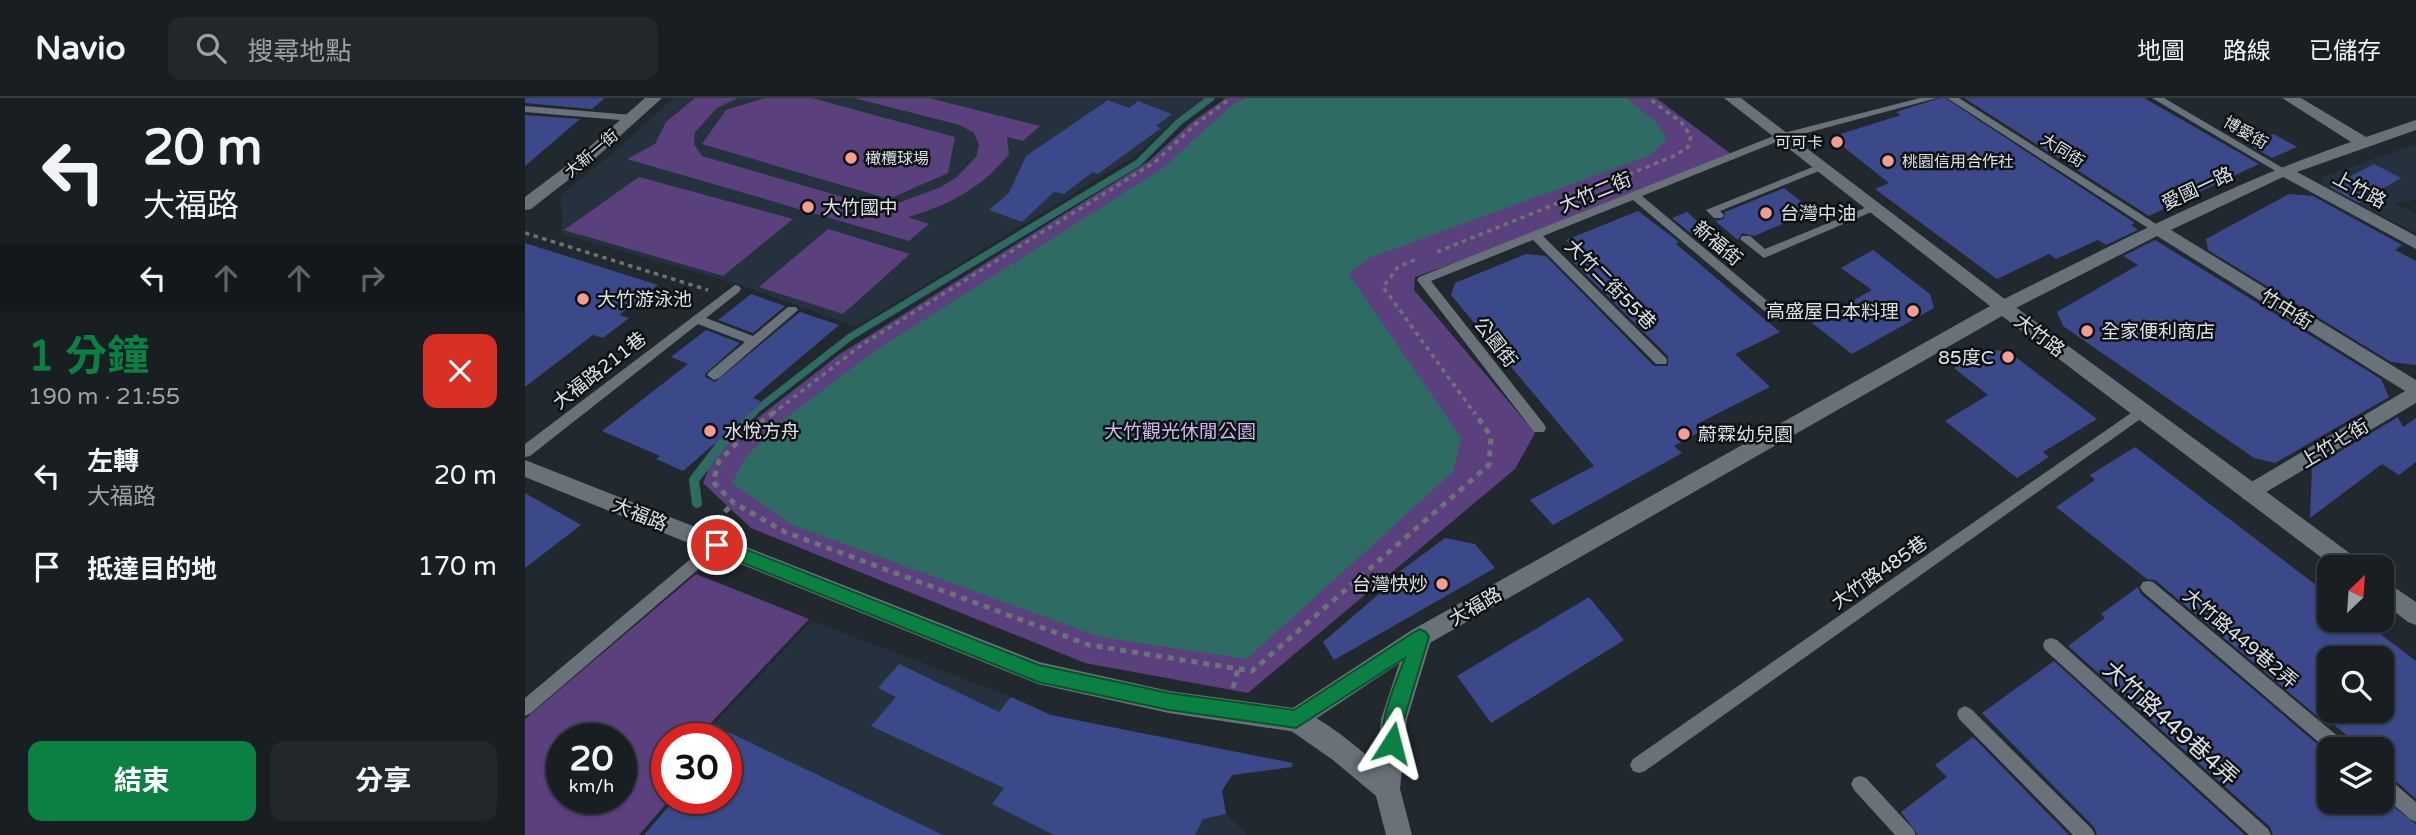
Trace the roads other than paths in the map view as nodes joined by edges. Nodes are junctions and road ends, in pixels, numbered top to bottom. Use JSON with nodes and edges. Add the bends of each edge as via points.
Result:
{"nodes":[{"id":1,"x":654,"y":98,"type":"edge"},
{"id":2,"x":1732,"y":98,"type":"edge"},
{"id":3,"x":1933,"y":98,"type":"edge"},
{"id":4,"x":1952,"y":98,"type":"edge"},
{"id":5,"x":2157,"y":98,"type":"edge"},
{"id":6,"x":2290,"y":98,"type":"edge"},
{"id":7,"x":525,"y":109,"type":"edge"},
{"id":8,"x":632,"y":118,"type":"junction"},
{"id":9,"x":2416,"y":125,"type":"edge"},
{"id":10,"x":1780,"y":137,"type":"junction"},
{"id":11,"x":2364,"y":143,"type":"junction"},
{"id":12,"x":1819,"y":167,"type":"junction"},
{"id":13,"x":2283,"y":171,"type":"junction"},
{"id":14,"x":1634,"y":195,"type":"junction"},
{"id":15,"x":525,"y":205,"type":"edge"},
{"id":16,"x":1872,"y":208,"type":"junction"},
{"id":17,"x":1718,"y":215,"type":"dead end"},
{"id":18,"x":2158,"y":229,"type":"junction"},
{"id":19,"x":1535,"y":235,"type":"junction"},
{"id":20,"x":1746,"y":239,"type":"dead end"},
{"id":21,"x":2416,"y":243,"type":"edge"},
{"id":22,"x":1423,"y":280,"type":"joint"},
{"id":23,"x":731,"y":293,"type":"road end"},
{"id":24,"x":2003,"y":307,"type":"junction"},
{"id":25,"x":792,"y":310,"type":"dead end"},
{"id":26,"x":1779,"y":317,"type":"dead end"},
{"id":27,"x":697,"y":318,"type":"junction"},
{"id":28,"x":755,"y":341,"type":"junction"},
{"id":29,"x":1661,"y":361,"type":"dead end"},
{"id":30,"x":714,"y":375,"type":"dead end"},
{"id":31,"x":2416,"y":391,"type":"edge"},
{"id":32,"x":2141,"y":411,"type":"junction"},
{"id":33,"x":1539,"y":428,"type":"dead end"},
{"id":34,"x":525,"y":452,"type":"edge"},
{"id":35,"x":525,"y":468,"type":"edge"},
{"id":36,"x":2251,"y":493,"type":"junction"},
{"id":37,"x":717,"y":545,"type":"junction"},
{"id":38,"x":2335,"y":555,"type":"edge"},
{"id":39,"x":2148,"y":587,"type":"dead end"},
{"id":40,"x":2394,"y":598,"type":"edge"},
{"id":41,"x":2416,"y":615,"type":"edge"},
{"id":42,"x":1420,"y":637,"type":"junction"},
{"id":43,"x":2051,"y":645,"type":"dead end"},
{"id":44,"x":525,"y":708,"type":"edge"},
{"id":45,"x":1965,"y":714,"type":"dead end"},
{"id":46,"x":1296,"y":720,"type":"junction"},
{"id":47,"x":2326,"y":737,"type":"edge"},
{"id":48,"x":1640,"y":765,"type":"dead end"},
{"id":49,"x":1860,"y":784,"type":"dead end"},
{"id":50,"x":1387,"y":789,"type":"junction"},
{"id":51,"x":2394,"y":794,"type":"edge"},
{"id":52,"x":2416,"y":813,"type":"edge"},
{"id":53,"x":1399,"y":835,"type":"edge"},
{"id":54,"x":1907,"y":835,"type":"edge"},
{"id":55,"x":2086,"y":835,"type":"edge"},
{"id":56,"x":2262,"y":835,"type":"edge"}],
"edges":[{"from":1,"to":8,"type":"street","name":"大新一街"},
{"from":2,"to":10,"type":"street","name":"大竹路"},
{"from":3,"to":10,"type":"lane","name":"大竹二街"},
{"from":4,"to":18,"type":"lane","name":"大同街"},
{"from":5,"to":13,"type":"lane","name":"博愛街"},
{"from":6,"to":11,"type":"street"},
{"from":7,"to":8,"type":"lane"},
{"from":8,"to":15,"type":"street","name":"大新一街"},
{"from":9,"to":11,"type":"street","name":"愛國一路"},
{"from":10,"to":12,"type":"street","name":"大竹路"},
{"from":10,"to":14,"type":"lane","name":"大竹二街"},
{"from":11,"to":13,"type":"street","name":"愛國一路"},
{"from":12,"to":16,"type":"street","name":"大竹路"},
{"from":12,"to":17,"type":"lane","via":[[1712,210]]},
{"from":13,"to":18,"type":"street","name":"愛國一路"},
{"from":13,"to":21,"type":"street","name":"上竹路"},
{"from":14,"to":19,"type":"lane","name":"大竹二街"},
{"from":14,"to":26,"type":"lane","name":"新福街"},
{"from":16,"to":20,"type":"lane","via":[[1763,254]]},
{"from":16,"to":24,"type":"street","name":"大竹路"},
{"from":18,"to":24,"type":"street","name":"愛國一路"},
{"from":18,"to":31,"type":"street","name":"竹中街"},
{"from":19,"to":22,"type":"lane","name":"大竹二街"},
{"from":19,"to":29,"type":"lane","name":"大竹二街55巷"},
{"from":22,"to":33,"type":"lane","name":"公園街"},
{"from":23,"to":27,"type":"lane","name":"大福路211巷"},
{"from":24,"to":32,"type":"street","name":"大竹路"},
{"from":24,"to":42,"type":"street","name":"大福路"},
{"from":25,"to":28,"type":"lane"},
{"from":27,"to":28,"type":"lane"},
{"from":27,"to":34,"type":"lane","name":"大福路211巷"},
{"from":28,"to":30,"type":"lane"},
{"from":31,"to":36,"type":"street","name":"上竹七街"},
{"from":32,"to":36,"type":"street","name":"大竹路"},
{"from":32,"to":48,"type":"lane","name":"大竹路485巷"},
{"from":35,"to":37,"type":"street","name":"大福路"},
{"from":36,"to":38,"type":"street","name":"大竹路"},
{"from":37,"to":44,"type":"lane"},
{"from":37,"to":46,"type":"street","name":"大福路","via":[[1038,673],[1169,702]]},
{"from":39,"to":47,"type":"lane","name":"大竹路449巷2弄"},
{"from":40,"to":41,"type":"street"},
{"from":42,"to":46,"type":"street","name":"大福路"},
{"from":42,"to":50,"type":"street","via":[[1394,719]]},
{"from":43,"to":56,"type":"lane","name":"大竹路449巷4弄"},
{"from":45,"to":55,"type":"lane"},
{"from":46,"to":50,"type":"street"},
{"from":49,"to":54,"type":"lane"},
{"from":50,"to":53,"type":"street"},
{"from":51,"to":52,"type":"lane"}]}
